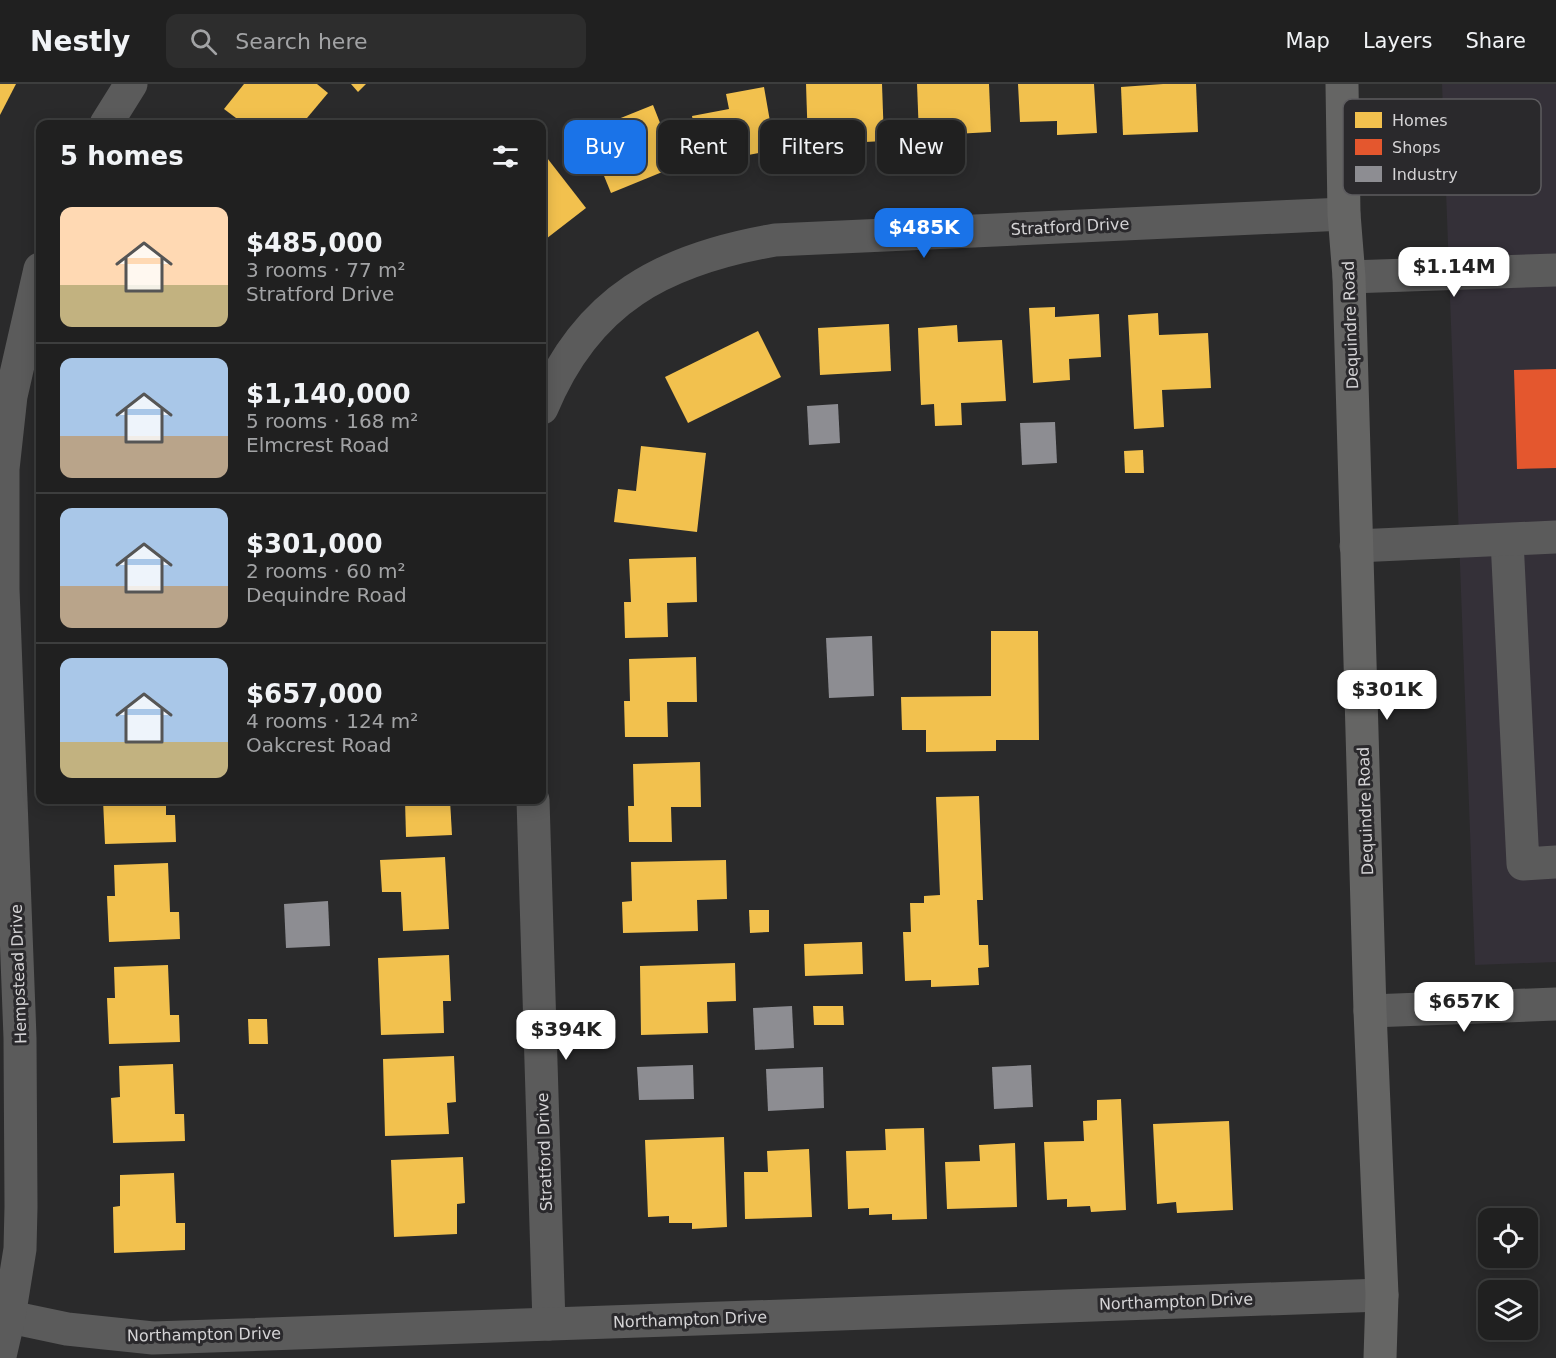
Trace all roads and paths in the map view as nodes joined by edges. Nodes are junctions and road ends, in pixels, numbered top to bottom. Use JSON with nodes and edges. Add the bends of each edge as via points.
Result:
{"nodes":[{"id":1,"x":131,"y":84,"type":"edge"},
{"id":2,"x":1342,"y":84,"type":"edge"},
{"id":3,"x":108,"y":120,"type":"edge"},
{"id":4,"x":1343,"y":149,"type":"edge"},
{"id":5,"x":1344,"y":195,"type":"edge"},
{"id":6,"x":1344,"y":214,"type":"junction"},
{"id":7,"x":1556,"y":270,"type":"edge"},
{"id":8,"x":1350,"y":277,"type":"junction"},
{"id":9,"x":36,"y":286,"type":"edge"},
{"id":10,"x":546,"y":398,"type":"edge"},
{"id":11,"x":1556,"y":537,"type":"edge"},
{"id":12,"x":1507,"y":540,"type":"junction"},
{"id":13,"x":1356,"y":546,"type":"junction"},
{"id":14,"x":533,"y":804,"type":"edge"},
{"id":15,"x":1556,"y":862,"type":"edge"},
{"id":16,"x":1556,"y":1004,"type":"edge"},
{"id":17,"x":1370,"y":1011,"type":"junction"},
{"id":18,"x":1382,"y":1295,"type":"junction"},
{"id":19,"x":4,"y":1316,"type":"edge"},
{"id":20,"x":549,"y":1324,"type":"junction"},
{"id":21,"x":0,"y":1356,"type":"edge"},
{"id":22,"x":1380,"y":1358,"type":"edge"}],
"edges":[{"from":1,"to":3,"type":"street"},
{"from":2,"to":4,"type":"main road","name":"Dequindre Road"},
{"from":5,"to":6,"type":"main road","name":"Dequindre Road"},
{"from":6,"to":8,"type":"main road","name":"Dequindre Road"},
{"from":6,"to":10,"type":"street","name":"Stratford Drive","via":[[775,240],[717,251],[666,271],[616,302],[573,350]]},
{"from":7,"to":8,"type":"street"},
{"from":8,"to":13,"type":"main road","name":"Dequindre Road"},
{"from":9,"to":19,"type":"street","name":"Hempstead Drive","via":[[10,396],[3,470],[21,1196],[20,1249]]},
{"from":11,"to":12,"type":"street"},
{"from":12,"to":13,"type":"street"},
{"from":12,"to":15,"type":"street","via":[[1523,864]]},
{"from":13,"to":17,"type":"main road","name":"Dequindre Road"},
{"from":14,"to":20,"type":"street","name":"Stratford Drive"},
{"from":16,"to":17,"type":"street"},
{"from":17,"to":18,"type":"main road","name":"Dequindre Road"},
{"from":18,"to":20,"type":"street","name":"Northampton Drive"},
{"from":18,"to":22,"type":"main road","name":"Dequindre Road"},
{"from":19,"to":20,"type":"street","name":"Northampton Drive","via":[[67,1329],[153,1338]]},
{"from":19,"to":21,"type":"street","name":"Hempstead Drive"}]}
